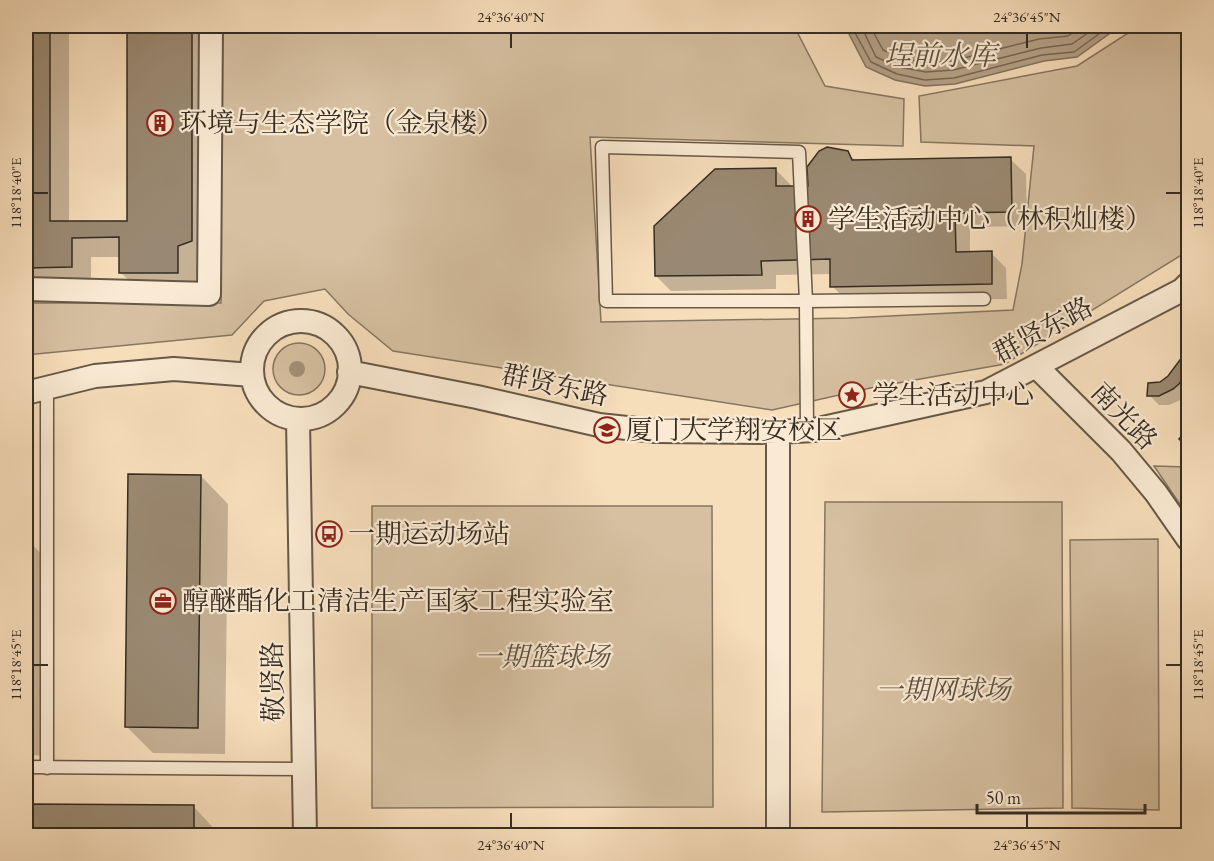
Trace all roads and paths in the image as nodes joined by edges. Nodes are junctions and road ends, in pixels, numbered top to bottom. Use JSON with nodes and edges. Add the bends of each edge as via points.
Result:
{"nodes":[{"id":1,"x":211,"y":26,"type":"edge"},
{"id":2,"x":1188,"y":284,"type":"edge"},
{"id":3,"x":26,"y":289,"type":"edge"},
{"id":4,"x":984,"y":299,"type":"dead end"},
{"id":5,"x":806,"y":301,"type":"junction"},
{"id":6,"x":1036,"y":366,"type":"junction"},
{"id":7,"x":349,"y":372,"type":"junction"},
{"id":8,"x":252,"y":375,"type":"junction"},
{"id":9,"x":36,"y":390,"type":"edge"},
{"id":10,"x":298,"y":420,"type":"junction"},
{"id":11,"x":807,"y":431,"type":"junction"},
{"id":12,"x":778,"y":432,"type":"junction"},
{"id":13,"x":1188,"y":539,"type":"edge"},
{"id":14,"x":26,"y":768,"type":"edge"},
{"id":15,"x":47,"y":768,"type":"junction"},
{"id":16,"x":303,"y":769,"type":"junction"},
{"id":17,"x":305,"y":836,"type":"edge"},
{"id":18,"x":778,"y":836,"type":"edge"}],
"edges":[{"from":1,"to":3,"type":"street","via":[[209,294]]},
{"from":2,"to":6,"type":"street","name":"群贤东路"},
{"from":4,"to":5,"type":"lane"},
{"from":5,"to":5,"type":"lane","via":[[799,152],[602,147],[606,301]]},
{"from":5,"to":11,"type":"lane"},
{"from":6,"to":11,"type":"street","name":"群贤东路","via":[[986,392]]},
{"from":6,"to":13,"type":"street","name":"南光路","via":[[1121,451]]},
{"from":7,"to":8,"type":"street","via":[[344,346],[333,333],[316,323],[298,321],[280,325],[266,335],[256,350]]},
{"from":7,"to":10,"type":"street","via":[[343,396],[332,409]]},
{"from":7,"to":12,"type":"street","name":"群贤东路","via":[[599,424],[655,431]]},
{"from":8,"to":9,"type":"street","via":[[174,369],[95,376]]},
{"from":8,"to":10,"type":"street","via":[[256,392],[266,406]]},
{"from":9,"to":15,"type":"lane"},
{"from":10,"to":16,"type":"street","name":"敬贤路"},
{"from":11,"to":12,"type":"street","name":"群贤东路"},
{"from":12,"to":18,"type":"street"},
{"from":14,"to":15,"type":"lane"},
{"from":15,"to":16,"type":"lane"},
{"from":16,"to":17,"type":"street","name":"敬贤路"}]}
